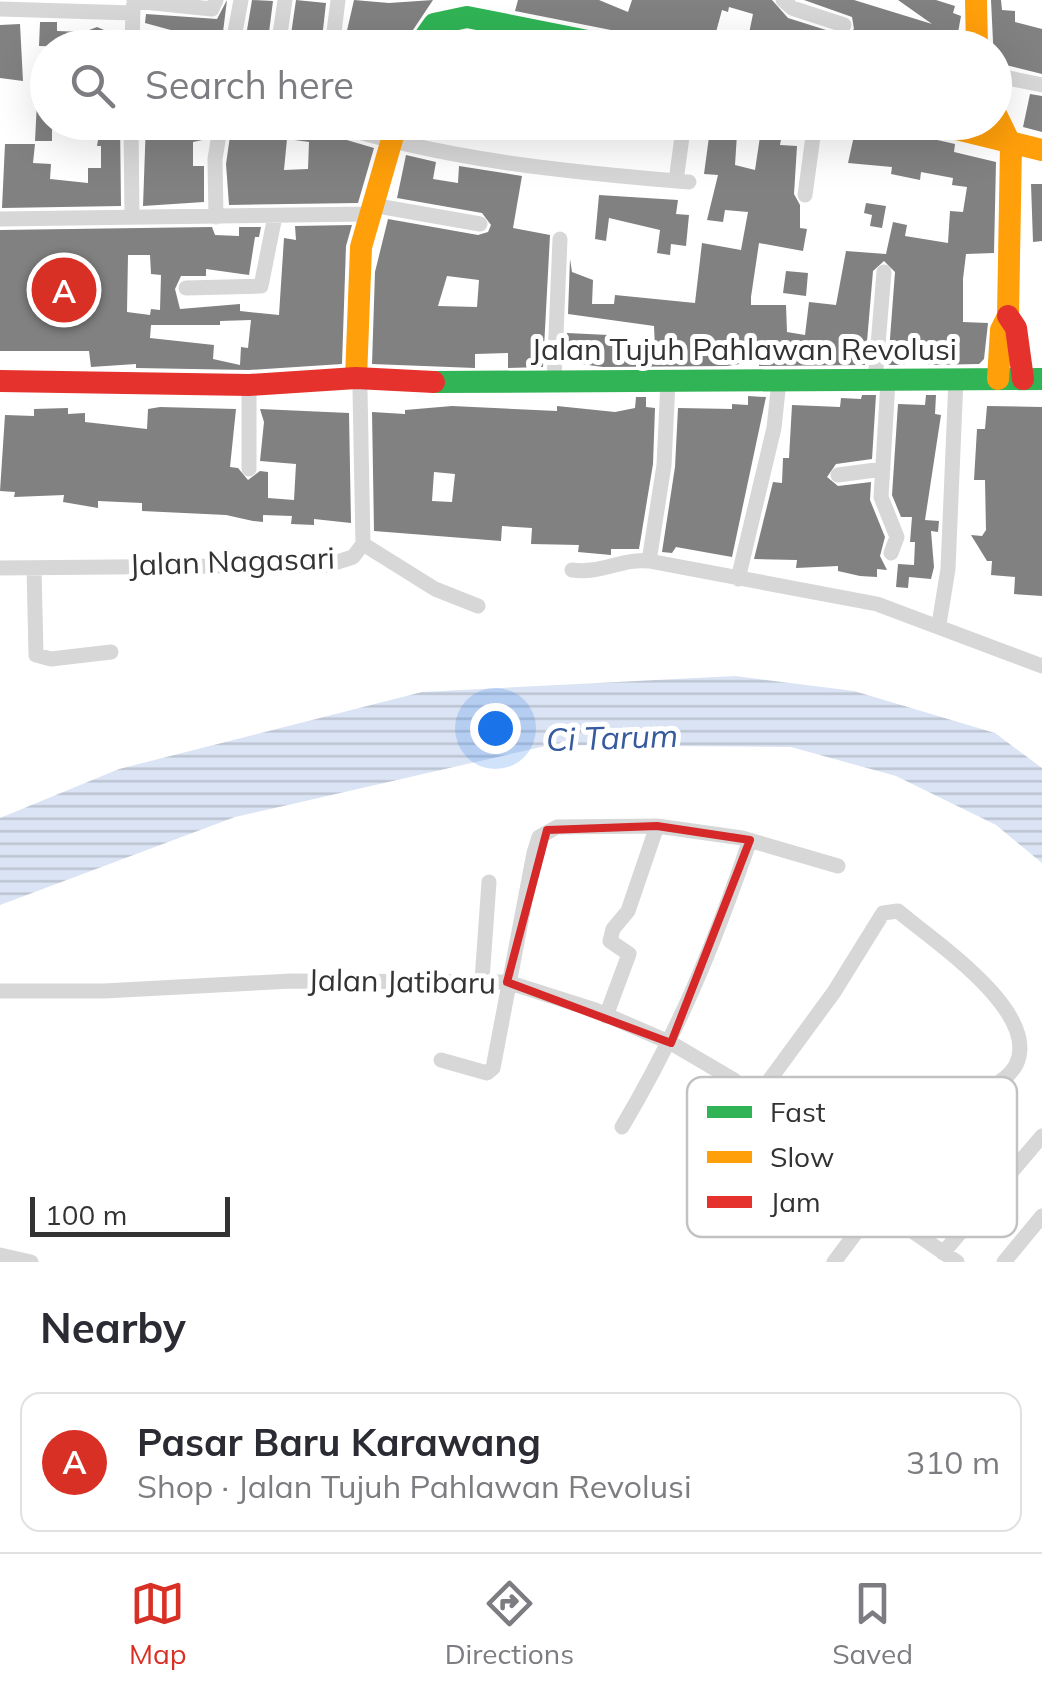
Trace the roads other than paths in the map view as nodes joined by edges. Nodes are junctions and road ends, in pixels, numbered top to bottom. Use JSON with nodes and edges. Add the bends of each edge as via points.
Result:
{"nodes":[{"id":1,"x":216,"y":0,"type":"edge"},
{"id":2,"x":241,"y":0,"type":"edge"},
{"id":3,"x":284,"y":0,"type":"edge"},
{"id":4,"x":338,"y":0,"type":"edge"},
{"id":5,"x":782,"y":0,"type":"edge"},
{"id":6,"x":976,"y":0,"type":"edge"},
{"id":7,"x":133,"y":5,"type":"edge"},
{"id":8,"x":79,"y":6,"type":"edge"},
{"id":9,"x":0,"y":8,"type":"edge"},
{"id":10,"x":500,"y":11,"type":"edge"},
{"id":11,"x":844,"y":25,"type":"dead end"},
{"id":12,"x":132,"y":30,"type":"edge"},
{"id":13,"x":235,"y":30,"type":"edge"},
{"id":14,"x":280,"y":30,"type":"edge"},
{"id":15,"x":334,"y":30,"type":"edge"},
{"id":16,"x":430,"y":30,"type":"edge"},
{"id":17,"x":563,"y":30,"type":"edge"},
{"id":18,"x":977,"y":30,"type":"edge"},
{"id":19,"x":1012,"y":79,"type":"edge"},
{"id":20,"x":1042,"y":85,"type":"edge"},
{"id":21,"x":130,"y":140,"type":"edge"},
{"id":22,"x":218,"y":140,"type":"edge"},
{"id":23,"x":392,"y":140,"type":"edge"},
{"id":24,"x":412,"y":140,"type":"edge"},
{"id":25,"x":684,"y":140,"type":"edge"},
{"id":26,"x":813,"y":140,"type":"edge"},
{"id":27,"x":992,"y":140,"type":"edge"},
{"id":28,"x":1008,"y":140,"type":"edge"},
{"id":29,"x":1010,"y":145,"type":"junction"},
{"id":30,"x":1042,"y":150,"type":"edge"},
{"id":31,"x":805,"y":195,"type":"dead end"},
{"id":32,"x":371,"y":209,"type":"junction"},
{"id":33,"x":276,"y":216,"type":"junction"},
{"id":34,"x":216,"y":217,"type":"junction"},
{"id":35,"x":132,"y":218,"type":"junction"},
{"id":36,"x":0,"y":219,"type":"edge"},
{"id":37,"x":480,"y":224,"type":"dead end"},
{"id":38,"x":560,"y":239,"type":"dead end"},
{"id":39,"x":884,"y":272,"type":"dead end"},
{"id":40,"x":186,"y":288,"type":"dead end"},
{"id":41,"x":1008,"y":316,"type":"junction"},
{"id":42,"x":956,"y":379,"type":"junction"},
{"id":43,"x":998,"y":379,"type":"junction"},
{"id":44,"x":1032,"y":379,"type":"edge"},
{"id":45,"x":0,"y":381,"type":"edge"},
{"id":46,"x":668,"y":381,"type":"junction"},
{"id":47,"x":779,"y":381,"type":"junction"},
{"id":48,"x":882,"y":381,"type":"junction"},
{"id":49,"x":554,"y":382,"type":"junction"},
{"id":50,"x":358,"y":384,"type":"junction"},
{"id":51,"x":249,"y":385,"type":"junction"},
{"id":52,"x":883,"y":469,"type":"junction"},
{"id":53,"x":249,"y":470,"type":"dead end"},
{"id":54,"x":838,"y":475,"type":"dead end"},
{"id":55,"x":363,"y":544,"type":"junction"},
{"id":56,"x":891,"y":553,"type":"dead end"},
{"id":57,"x":649,"y":561,"type":"junction"},
{"id":58,"x":0,"y":568,"type":"edge"},
{"id":59,"x":34,"y":568,"type":"junction"},
{"id":60,"x":572,"y":570,"type":"dead end"},
{"id":61,"x":738,"y":578,"type":"junction"},
{"id":62,"x":478,"y":606,"type":"dead end"},
{"id":63,"x":939,"y":624,"type":"junction"},
{"id":64,"x":111,"y":652,"type":"dead end"},
{"id":65,"x":1042,"y":666,"type":"edge"},
{"id":66,"x":657,"y":826,"type":"junction"},
{"id":67,"x":750,"y":840,"type":"junction"},
{"id":68,"x":838,"y":866,"type":"dead end"},
{"id":69,"x":490,"y":882,"type":"dead end"},
{"id":70,"x":482,"y":980,"type":"junction"},
{"id":71,"x":507,"y":982,"type":"junction"},
{"id":72,"x":0,"y":991,"type":"edge"},
{"id":73,"x":606,"y":1016,"type":"junction"},
{"id":74,"x":671,"y":1043,"type":"junction"},
{"id":75,"x":441,"y":1060,"type":"dead end"},
{"id":76,"x":725,"y":1077,"type":"edge"},
{"id":77,"x":773,"y":1077,"type":"edge"},
{"id":78,"x":1004,"y":1077,"type":"edge"},
{"id":79,"x":622,"y":1127,"type":"dead end"},
{"id":80,"x":1042,"y":1136,"type":"edge"},
{"id":81,"x":1017,"y":1169,"type":"edge"},
{"id":82,"x":1042,"y":1216,"type":"edge"},
{"id":83,"x":853,"y":1237,"type":"edge"},
{"id":84,"x":921,"y":1237,"type":"edge"},
{"id":85,"x":965,"y":1237,"type":"edge"},
{"id":86,"x":0,"y":1254,"type":"edge"},
{"id":87,"x":950,"y":1257,"type":"edge"},
{"id":88,"x":31,"y":1262,"type":"edge"},
{"id":89,"x":834,"y":1262,"type":"edge"},
{"id":90,"x":1004,"y":1262,"type":"edge"}],
"edges":[{"from":1,"to":7,"type":"street","via":[[212,9]]},
{"from":2,"to":13,"type":"street"},
{"from":3,"to":14,"type":"street"},
{"from":4,"to":15,"type":"street"},
{"from":5,"to":11,"type":"street"},
{"from":6,"to":18,"type":"main road"},
{"from":7,"to":8,"type":"street"},
{"from":7,"to":12,"type":"street"},
{"from":8,"to":9,"type":"street"},
{"from":10,"to":16,"type":"main road","via":[[448,18]]},
{"from":10,"to":17,"type":"main road"},
{"from":19,"to":20,"type":"street"},
{"from":21,"to":35,"type":"street"},
{"from":22,"to":34,"type":"street"},
{"from":23,"to":32,"type":"main road"},
{"from":24,"to":25,"type":"street","via":[[453,156],[683,182]]},
{"from":26,"to":31,"type":"street"},
{"from":27,"to":29,"type":"main road"},
{"from":28,"to":29,"type":"main road"},
{"from":29,"to":30,"type":"main road"},
{"from":29,"to":41,"type":"main road"},
{"from":32,"to":33,"type":"street"},
{"from":32,"to":37,"type":"street"},
{"from":32,"to":50,"type":"main road","via":[[358,279]]},
{"from":33,"to":34,"type":"street"},
{"from":33,"to":40,"type":"street","via":[[261,286]]},
{"from":34,"to":35,"type":"street"},
{"from":35,"to":36,"type":"street"},
{"from":38,"to":49,"type":"street"},
{"from":39,"to":48,"type":"street"},
{"from":41,"to":43,"type":"main road"},
{"from":41,"to":44,"type":"main road"},
{"from":42,"to":43,"type":"main road","name":"Jalan Tujuh Pahlawan Revolusi"},
{"from":42,"to":48,"type":"main road","name":"Jalan Tujuh Pahlawan Revolusi"},
{"from":42,"to":63,"type":"street","via":[[948,570]]},
{"from":43,"to":44,"type":"main road","name":"Jalan Tujuh Pahlawan Revolusi"},
{"from":45,"to":51,"type":"main road","name":"Jalan Tujuh Pahlawan Revolusi"},
{"from":46,"to":47,"type":"main road","name":"Jalan Tujuh Pahlawan Revolusi"},
{"from":46,"to":49,"type":"main road","name":"Jalan Tujuh Pahlawan Revolusi"},
{"from":46,"to":57,"type":"street"},
{"from":47,"to":48,"type":"main road","name":"Jalan Tujuh Pahlawan Revolusi"},
{"from":47,"to":61,"type":"street"},
{"from":48,"to":52,"type":"street"},
{"from":49,"to":50,"type":"main road","name":"Jalan Tujuh Pahlawan Revolusi"},
{"from":50,"to":51,"type":"main road","name":"Jalan Tujuh Pahlawan Revolusi","via":[[288,379]]},
{"from":50,"to":55,"type":"street","name":"Jalan Nagasari"},
{"from":51,"to":53,"type":"street"},
{"from":52,"to":54,"type":"street"},
{"from":52,"to":56,"type":"street","via":[[882,506],[898,537]]},
{"from":55,"to":59,"type":"street","name":"Jalan Nagasari","via":[[354,557],[328,565]]},
{"from":55,"to":62,"type":"street","via":[[435,589]]},
{"from":57,"to":60,"type":"street","via":[[594,573]]},
{"from":57,"to":61,"type":"street"},
{"from":58,"to":59,"type":"street","name":"Jalan Nagasari"},
{"from":59,"to":64,"type":"street","via":[[36,654],[51,659]]},
{"from":61,"to":63,"type":"street","via":[[877,604]]},
{"from":63,"to":65,"type":"street"},
{"from":66,"to":67,"type":"street"},
{"from":66,"to":71,"type":"street","via":[[557,826],[539,837]]},
{"from":66,"to":73,"type":"street","via":[[628,912],[610,936],[629,954]]},
{"from":67,"to":68,"type":"street"},
{"from":67,"to":74,"type":"street"},
{"from":69,"to":70,"type":"street"},
{"from":70,"to":71,"type":"street","name":"Jalan Jatibaru"},
{"from":70,"to":72,"type":"street","name":"Jalan Jatibaru"},
{"from":71,"to":73,"type":"street","name":"Jalan Jatibaru"},
{"from":71,"to":75,"type":"street","via":[[491,1072]]},
{"from":73,"to":74,"type":"street","name":"Jalan Jatibaru"},
{"from":74,"to":76,"type":"street","name":"Jalan Jatibaru"},
{"from":74,"to":79,"type":"street"},
{"from":77,"to":78,"type":"street","via":[[883,913],[898,911],[1010,1009],[1022,1044],[1020,1060]]},
{"from":80,"to":81,"type":"street"},
{"from":82,"to":90,"type":"street"},
{"from":83,"to":89,"type":"street"},
{"from":84,"to":87,"type":"street","name":"Jalan Jatibaru"},
{"from":85,"to":87,"type":"street"},
{"from":86,"to":88,"type":"street"}]}
